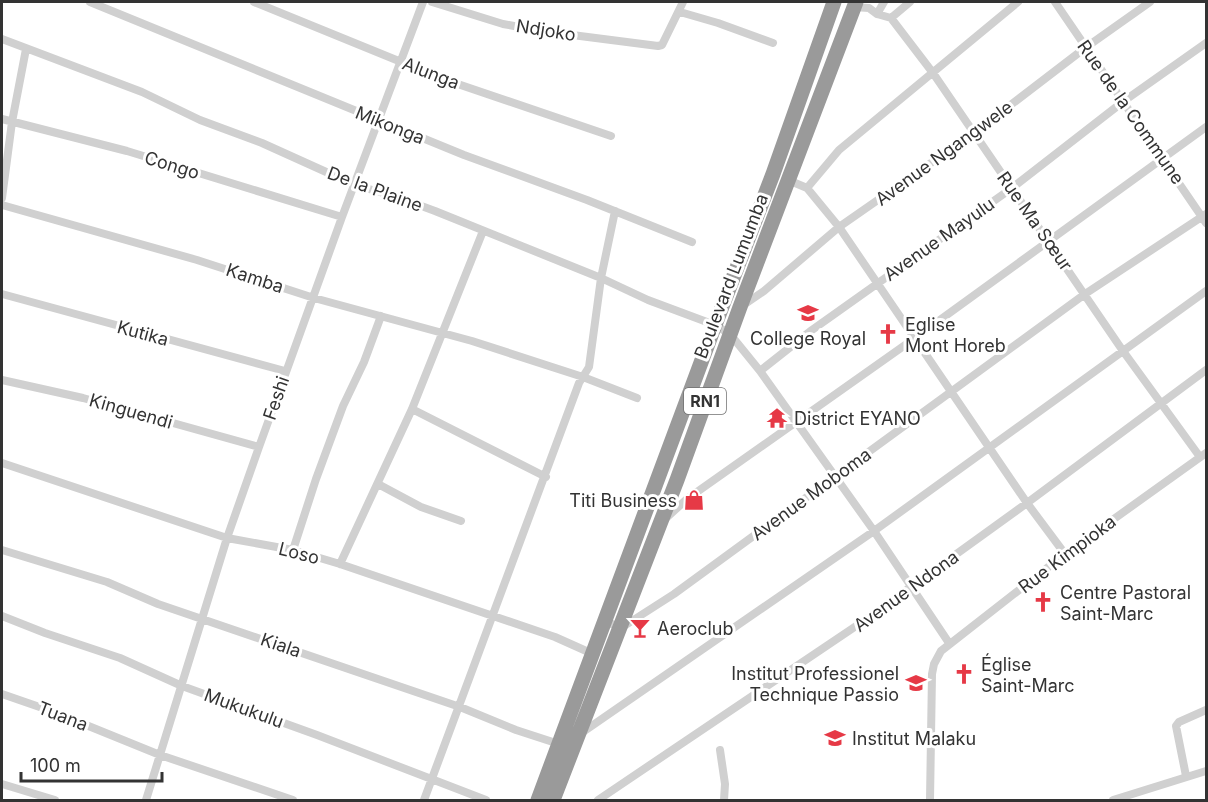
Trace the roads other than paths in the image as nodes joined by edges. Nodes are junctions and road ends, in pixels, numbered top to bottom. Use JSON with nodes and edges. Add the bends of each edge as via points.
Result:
{"nodes":[{"id":1,"x":90,"y":2,"type":"edge"},
{"id":2,"x":254,"y":2,"type":"edge"},
{"id":3,"x":423,"y":2,"type":"edge"},
{"id":4,"x":432,"y":2,"type":"edge"},
{"id":5,"x":683,"y":2,"type":"edge"},
{"id":6,"x":884,"y":2,"type":"edge"},
{"id":7,"x":910,"y":2,"type":"edge"},
{"id":8,"x":1018,"y":2,"type":"edge"},
{"id":9,"x":1055,"y":2,"type":"edge"},
{"id":10,"x":1150,"y":2,"type":"edge"},
{"id":11,"x":832,"y":8,"type":"edge"},
{"id":12,"x":853,"y":10,"type":"edge"},
{"id":13,"x":680,"y":12,"type":"junction"},
{"id":14,"x":877,"y":14,"type":"junction"},
{"id":15,"x":891,"y":18,"type":"junction"},
{"id":16,"x":2,"y":39,"type":"edge"},
{"id":17,"x":773,"y":43,"type":"dead end"},
{"id":18,"x":1206,"y":43,"type":"edge"},
{"id":19,"x":1085,"y":48,"type":"junction"},
{"id":20,"x":26,"y":49,"type":"junction"},
{"id":21,"x":401,"y":62,"type":"junction"},
{"id":22,"x":933,"y":73,"type":"junction"},
{"id":23,"x":1124,"y":101,"type":"junction"},
{"id":24,"x":2,"y":119,"type":"edge"},
{"id":25,"x":378,"y":120,"type":"junction"},
{"id":26,"x":12,"y":122,"type":"junction"},
{"id":27,"x":1206,"y":127,"type":"edge"},
{"id":28,"x":974,"y":133,"type":"junction"},
{"id":29,"x":611,"y":136,"type":"dead end"},
{"id":30,"x":1164,"y":159,"type":"junction"},
{"id":31,"x":788,"y":180,"type":"junction"},
{"id":32,"x":355,"y":185,"type":"junction"},
{"id":33,"x":807,"y":188,"type":"junction"},
{"id":34,"x":1012,"y":188,"type":"junction"},
{"id":35,"x":2,"y":198,"type":"edge"},
{"id":36,"x":2,"y":205,"type":"edge"},
{"id":37,"x":615,"y":211,"type":"junction"},
{"id":38,"x":342,"y":217,"type":"junction"},
{"id":39,"x":1205,"y":218,"type":"edge"},
{"id":40,"x":839,"y":227,"type":"junction"},
{"id":41,"x":483,"y":231,"type":"junction"},
{"id":42,"x":1048,"y":241,"type":"junction"},
{"id":43,"x":692,"y":243,"type":"dead end"},
{"id":44,"x":602,"y":278,"type":"junction"},
{"id":45,"x":876,"y":283,"type":"junction"},
{"id":46,"x":1206,"y":291,"type":"edge"},
{"id":47,"x":2,"y":294,"type":"edge"},
{"id":48,"x":1085,"y":294,"type":"junction"},
{"id":49,"x":314,"y":297,"type":"junction"},
{"id":50,"x":740,"y":307,"type":"junction"},
{"id":51,"x":381,"y":316,"type":"junction"},
{"id":52,"x":715,"y":325,"type":"junction"},
{"id":53,"x":443,"y":332,"type":"junction"},
{"id":54,"x":730,"y":334,"type":"junction"},
{"id":55,"x":915,"y":338,"type":"junction"},
{"id":56,"x":1123,"y":351,"type":"junction"},
{"id":57,"x":1206,"y":370,"type":"edge"},
{"id":58,"x":285,"y":371,"type":"junction"},
{"id":59,"x":760,"y":371,"type":"junction"},
{"id":60,"x":583,"y":377,"type":"junction"},
{"id":61,"x":2,"y":380,"type":"edge"},
{"id":62,"x":951,"y":391,"type":"junction"},
{"id":63,"x":637,"y":398,"type":"dead end"},
{"id":64,"x":1161,"y":404,"type":"junction"},
{"id":65,"x":412,"y":408,"type":"junction"},
{"id":66,"x":796,"y":422,"type":"junction"},
{"id":67,"x":259,"y":447,"type":"junction"},
{"id":68,"x":990,"y":448,"type":"junction"},
{"id":69,"x":1203,"y":455,"type":"edge"},
{"id":70,"x":2,"y":463,"type":"edge"},
{"id":71,"x":659,"y":475,"type":"junction"},
{"id":72,"x":546,"y":477,"type":"junction"},
{"id":73,"x":835,"y":477,"type":"junction"},
{"id":74,"x":677,"y":480,"type":"junction"},
{"id":75,"x":378,"y":484,"type":"junction"},
{"id":76,"x":1027,"y":503,"type":"junction"},
{"id":77,"x":461,"y":521,"type":"dead end"},
{"id":78,"x":659,"y":525,"type":"junction"},
{"id":79,"x":874,"y":531,"type":"junction"},
{"id":80,"x":227,"y":538,"type":"junction"},
{"id":81,"x":2,"y":550,"type":"edge"},
{"id":82,"x":293,"y":550,"type":"junction"},
{"id":83,"x":1065,"y":554,"type":"junction"},
{"id":84,"x":340,"y":564,"type":"junction"},
{"id":85,"x":911,"y":587,"type":"junction"},
{"id":86,"x":2,"y":616,"type":"edge"},
{"id":87,"x":492,"y":617,"type":"junction"},
{"id":88,"x":204,"y":619,"type":"junction"},
{"id":89,"x":606,"y":621,"type":"junction"},
{"id":90,"x":621,"y":627,"type":"junction"},
{"id":91,"x":949,"y":643,"type":"junction"},
{"id":92,"x":593,"y":654,"type":"junction"},
{"id":93,"x":182,"y":686,"type":"junction"},
{"id":94,"x":2,"y":694,"type":"edge"},
{"id":95,"x":460,"y":706,"type":"junction"},
{"id":96,"x":1206,"y":710,"type":"edge"},
{"id":97,"x":567,"y":738,"type":"junction"},
{"id":98,"x":720,"y":750,"type":"dead end"},
{"id":99,"x":160,"y":755,"type":"junction"},
{"id":100,"x":1206,"y":771,"type":"edge"},
{"id":101,"x":1186,"y":776,"type":"junction"},
{"id":102,"x":431,"y":780,"type":"junction"},
{"id":103,"x":2,"y":784,"type":"edge"},
{"id":104,"x":55,"y":801,"type":"edge"},
{"id":105,"x":146,"y":801,"type":"edge"},
{"id":106,"x":293,"y":801,"type":"edge"},
{"id":107,"x":424,"y":801,"type":"edge"},
{"id":108,"x":486,"y":801,"type":"edge"},
{"id":109,"x":538,"y":801,"type":"edge"},
{"id":110,"x":553,"y":801,"type":"edge"},
{"id":111,"x":598,"y":801,"type":"edge"},
{"id":112,"x":724,"y":801,"type":"edge"},
{"id":113,"x":930,"y":801,"type":"edge"},
{"id":114,"x":1113,"y":801,"type":"edge"}],
"edges":[{"from":1,"to":25,"type":"street","name":"Mikonga"},
{"from":2,"to":21,"type":"street","name":"Alunga"},
{"from":3,"to":21,"type":"street","name":"Feshi"},
{"from":4,"to":13,"type":"street","name":"Ndjoko","via":[[503,24],[662,45]]},
{"from":5,"to":13,"type":"street"},
{"from":6,"to":14,"type":"street"},
{"from":7,"to":15,"type":"street"},
{"from":8,"to":22,"type":"street"},
{"from":9,"to":19,"type":"street","name":"Rue de la Commune"},
{"from":10,"to":19,"type":"street","name":"Avenue Ngangwele"},
{"from":11,"to":12,"type":"highway"},
{"from":11,"to":52,"type":"highway","name":"Boulevard Lumumba","number":"RN1"},
{"from":12,"to":14,"type":"street","via":[[869,8]]},
{"from":12,"to":31,"type":"highway","name":"Boulevard Lumumba","number":"RN1"},
{"from":13,"to":17,"type":"street"},
{"from":14,"to":15,"type":"street"},
{"from":15,"to":22,"type":"street","name":"Rue Ma Sœur"},
{"from":16,"to":20,"type":"street","name":"De la Plaine"},
{"from":18,"to":23,"type":"street","name":"Avenue Mayulu"},
{"from":19,"to":23,"type":"street","name":"Rue de la Commune"},
{"from":19,"to":28,"type":"street","name":"Avenue Ngangwele"},
{"from":20,"to":26,"type":"street"},
{"from":20,"to":32,"type":"street","name":"De la Plaine","via":[[142,92]]},
{"from":21,"to":25,"type":"street","name":"Feshi"},
{"from":21,"to":29,"type":"street","name":"Alunga"},
{"from":22,"to":28,"type":"street","name":"Rue Ma Sœur"},
{"from":22,"to":33,"type":"street","via":[[839,150]]},
{"from":23,"to":30,"type":"street","name":"Rue de la Commune"},
{"from":23,"to":34,"type":"street","name":"Avenue Mayulu"},
{"from":24,"to":26,"type":"street","name":"Congo"},
{"from":25,"to":32,"type":"street","name":"Feshi"},
{"from":25,"to":37,"type":"street","name":"Mikonga"},
{"from":26,"to":35,"type":"street"},
{"from":26,"to":38,"type":"street","name":"Congo","via":[[127,151]]},
{"from":27,"to":30,"type":"street"},
{"from":28,"to":34,"type":"street","name":"Rue Ma Sœur"},
{"from":28,"to":40,"type":"street","name":"Avenue Ngangwele"},
{"from":30,"to":39,"type":"street","name":"Rue de la Commune"},
{"from":30,"to":42,"type":"street"},
{"from":31,"to":33,"type":"street"},
{"from":31,"to":50,"type":"highway","name":"Boulevard Lumumba","number":"RN1"},
{"from":32,"to":38,"type":"street","name":"Feshi"},
{"from":32,"to":41,"type":"street","name":"De la Plaine","via":[[397,196]]},
{"from":33,"to":40,"type":"street"},
{"from":34,"to":42,"type":"street","name":"Rue Ma Sœur"},
{"from":34,"to":45,"type":"street","name":"Avenue Mayulu"},
{"from":36,"to":49,"type":"street","name":"Kamba"},
{"from":37,"to":43,"type":"street","name":"Mikonga"},
{"from":37,"to":44,"type":"street"},
{"from":38,"to":49,"type":"street","name":"Feshi"},
{"from":39,"to":48,"type":"street","name":"Avenue Moboma"},
{"from":40,"to":45,"type":"street"},
{"from":40,"to":50,"type":"street","name":"Avenue Ngangwele"},
{"from":41,"to":44,"type":"street","name":"De la Plaine"},
{"from":41,"to":53,"type":"street"},
{"from":42,"to":48,"type":"street","name":"Rue Ma Sœur"},
{"from":42,"to":55,"type":"street"},
{"from":44,"to":52,"type":"street","name":"De la Plaine"},
{"from":44,"to":60,"type":"street","via":[[590,367]]},
{"from":45,"to":55,"type":"street"},
{"from":45,"to":59,"type":"street","name":"Avenue Mayulu"},
{"from":46,"to":56,"type":"street"},
{"from":47,"to":58,"type":"street","name":"Kutika"},
{"from":48,"to":56,"type":"street","name":"Rue Ma Sœur"},
{"from":48,"to":62,"type":"street","name":"Avenue Moboma"},
{"from":49,"to":51,"type":"street","name":"Kamba"},
{"from":49,"to":58,"type":"street","name":"Feshi"},
{"from":50,"to":54,"type":"highway","name":"Boulevard Lumumba","number":"RN1"},
{"from":51,"to":53,"type":"street","name":"Kamba"},
{"from":51,"to":82,"type":"street","via":[[343,406]]},
{"from":52,"to":54,"type":"street","name":"De la Plaine"},
{"from":52,"to":71,"type":"highway","name":"Boulevard Lumumba","number":"RN1"},
{"from":53,"to":60,"type":"street","name":"Kamba"},
{"from":53,"to":65,"type":"street"},
{"from":54,"to":59,"type":"street"},
{"from":54,"to":74,"type":"highway","name":"Boulevard Lumumba","number":"RN1"},
{"from":55,"to":62,"type":"street"},
{"from":55,"to":66,"type":"street"},
{"from":56,"to":64,"type":"street","name":"Rue Ma Sœur"},
{"from":56,"to":68,"type":"street"},
{"from":57,"to":64,"type":"street","name":"Avenue Ndona"},
{"from":58,"to":67,"type":"street","name":"Feshi"},
{"from":59,"to":66,"type":"street"},
{"from":60,"to":63,"type":"street","name":"Kamba"},
{"from":60,"to":72,"type":"street"},
{"from":61,"to":67,"type":"street","name":"Kinguendi","via":[[83,398]]},
{"from":62,"to":68,"type":"street"},
{"from":62,"to":73,"type":"street","name":"Avenue Moboma"},
{"from":64,"to":69,"type":"street","name":"Rue Ma Sœur"},
{"from":64,"to":76,"type":"street","name":"Avenue Ndona"},
{"from":65,"to":72,"type":"street"},
{"from":65,"to":75,"type":"street"},
{"from":66,"to":73,"type":"street"},
{"from":66,"to":78,"type":"street","via":[[687,499]]},
{"from":67,"to":80,"type":"street","name":"Feshi"},
{"from":68,"to":76,"type":"street"},
{"from":68,"to":79,"type":"street"},
{"from":69,"to":83,"type":"street","name":"Rue Kimpioka"},
{"from":70,"to":80,"type":"street","name":"Loso"},
{"from":71,"to":74,"type":"highway"},
{"from":71,"to":89,"type":"highway","name":"Boulevard Lumumba","number":"RN1"},
{"from":72,"to":87,"type":"street"},
{"from":73,"to":79,"type":"street"},
{"from":73,"to":90,"type":"street","name":"Avenue Moboma","via":[[674,594]]},
{"from":74,"to":78,"type":"highway","name":"Boulevard Lumumba","number":"RN1"},
{"from":75,"to":77,"type":"street","via":[[421,507]]},
{"from":75,"to":84,"type":"street"},
{"from":76,"to":83,"type":"street"},
{"from":76,"to":85,"type":"street","name":"Avenue Ndona"},
{"from":78,"to":90,"type":"highway","name":"Boulevard Lumumba","number":"RN1"},
{"from":79,"to":85,"type":"street"},
{"from":79,"to":97,"type":"street"},
{"from":80,"to":82,"type":"street","name":"Loso"},
{"from":80,"to":88,"type":"street","name":"Feshi"},
{"from":81,"to":88,"type":"street","name":"Kiala","via":[[107,582]]},
{"from":82,"to":84,"type":"street","name":"Loso"},
{"from":83,"to":91,"type":"street","name":"Rue Kimpioka"},
{"from":84,"to":87,"type":"street","name":"Loso"},
{"from":85,"to":91,"type":"street"},
{"from":85,"to":111,"type":"street","name":"Avenue Ndona"},
{"from":86,"to":93,"type":"street","name":"Mukukulu","via":[[120,658]]},
{"from":87,"to":92,"type":"street","name":"Loso"},
{"from":87,"to":95,"type":"street"},
{"from":88,"to":93,"type":"street","name":"Feshi"},
{"from":88,"to":95,"type":"street","name":"Kiala"},
{"from":89,"to":90,"type":"street"},
{"from":89,"to":92,"type":"highway","name":"Boulevard Lumumba","number":"RN1"},
{"from":90,"to":97,"type":"highway","name":"Boulevard Lumumba","number":"RN1"},
{"from":91,"to":113,"type":"street","name":"Rue Kimpioka","via":[[934,663]]},
{"from":92,"to":97,"type":"highway","name":"Boulevard Lumumba","number":"RN1"},
{"from":93,"to":99,"type":"street","name":"Feshi"},
{"from":93,"to":102,"type":"street","name":"Mukukulu"},
{"from":94,"to":99,"type":"street","name":"Tuana"},
{"from":95,"to":97,"type":"street","name":"Kiala","via":[[516,730]]},
{"from":95,"to":102,"type":"street"},
{"from":96,"to":101,"type":"street","via":[[1176,726]]},
{"from":97,"to":109,"type":"highway","name":"Boulevard Lumumba","number":"RN1"},
{"from":97,"to":110,"type":"highway","name":"Boulevard Lumumba","number":"RN1"},
{"from":98,"to":112,"type":"street"},
{"from":99,"to":105,"type":"street","name":"Feshi"},
{"from":99,"to":106,"type":"street","name":"Tuana"},
{"from":100,"to":101,"type":"street"},
{"from":101,"to":114,"type":"street"},
{"from":102,"to":107,"type":"street"},
{"from":102,"to":108,"type":"street","name":"Mukukulu"},
{"from":103,"to":104,"type":"street"}]}
